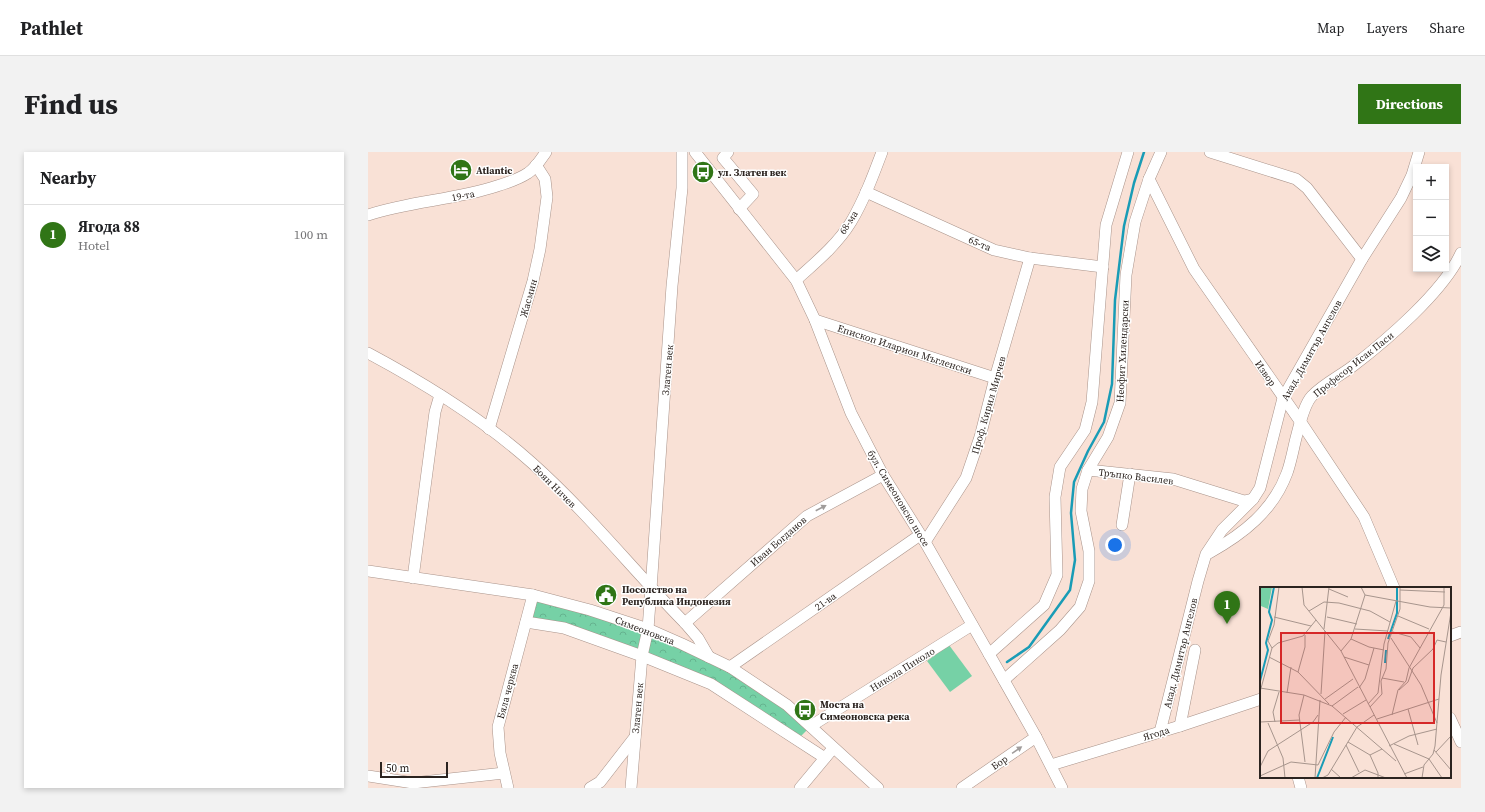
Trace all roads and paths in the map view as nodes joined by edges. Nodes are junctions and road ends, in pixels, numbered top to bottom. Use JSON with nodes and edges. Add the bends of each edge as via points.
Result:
{"nodes":[{"id":1,"x":546,"y":152,"type":"edge"},
{"id":2,"x":682,"y":152,"type":"edge"},
{"id":3,"x":695,"y":152,"type":"edge"},
{"id":4,"x":728,"y":152,"type":"edge"},
{"id":5,"x":882,"y":152,"type":"edge"},
{"id":6,"x":1128,"y":152,"type":"edge"},
{"id":7,"x":1161,"y":152,"type":"edge"},
{"id":8,"x":1210,"y":152,"type":"edge"},
{"id":9,"x":1418,"y":152,"type":"edge"},
{"id":10,"x":536,"y":166,"type":"junction"},
{"id":11,"x":1149,"y":179,"type":"junction"},
{"id":12,"x":866,"y":192,"type":"junction"},
{"id":13,"x":740,"y":209,"type":"junction"},
{"id":14,"x":368,"y":215,"type":"edge"},
{"id":15,"x":1461,"y":253,"type":"edge"},
{"id":16,"x":1030,"y":258,"type":"junction"},
{"id":17,"x":1362,"y":259,"type":"junction"},
{"id":18,"x":1103,"y":267,"type":"junction"},
{"id":19,"x":796,"y":280,"type":"junction"},
{"id":20,"x":815,"y":320,"type":"junction"},
{"id":21,"x":368,"y":354,"type":"edge"},
{"id":22,"x":995,"y":378,"type":"junction"},
{"id":23,"x":440,"y":395,"type":"junction"},
{"id":24,"x":1283,"y":398,"type":"junction"},
{"id":25,"x":1300,"y":421,"type":"junction"},
{"id":26,"x":489,"y":429,"type":"junction"},
{"id":27,"x":1088,"y":470,"type":"junction"},
{"id":28,"x":1130,"y":474,"type":"junction"},
{"id":29,"x":883,"y":475,"type":"junction"},
{"id":30,"x":1253,"y":498,"type":"junction"},
{"id":31,"x":1122,"y":525,"type":"dead end"},
{"id":32,"x":922,"y":539,"type":"junction"},
{"id":33,"x":1206,"y":554,"type":"junction"},
{"id":34,"x":368,"y":571,"type":"edge"},
{"id":35,"x":413,"y":578,"type":"junction"},
{"id":36,"x":1394,"y":587,"type":"edge"},
{"id":37,"x":651,"y":589,"type":"junction"},
{"id":38,"x":533,"y":595,"type":"junction"},
{"id":39,"x":526,"y":622,"type":"junction"},
{"id":40,"x":684,"y":623,"type":"junction"},
{"id":41,"x":972,"y":625,"type":"junction"},
{"id":42,"x":648,"y":629,"type":"junction"},
{"id":43,"x":1461,"y":632,"type":"edge"},
{"id":44,"x":1451,"y":636,"type":"edge"},
{"id":45,"x":1195,"y":650,"type":"dead end"},
{"id":46,"x":989,"y":654,"type":"junction"},
{"id":47,"x":642,"y":656,"type":"junction"},
{"id":48,"x":709,"y":657,"type":"junction"},
{"id":49,"x":730,"y":667,"type":"junction"},
{"id":50,"x":1004,"y":680,"type":"junction"},
{"id":51,"x":1260,"y":699,"type":"edge"},
{"id":52,"x":1451,"y":720,"type":"edge"},
{"id":53,"x":811,"y":726,"type":"junction"},
{"id":54,"x":1180,"y":726,"type":"junction"},
{"id":55,"x":1160,"y":732,"type":"junction"},
{"id":56,"x":635,"y":737,"type":"junction"},
{"id":57,"x":1036,"y":737,"type":"junction"},
{"id":58,"x":1461,"y":742,"type":"edge"},
{"id":59,"x":834,"y":747,"type":"junction"},
{"id":60,"x":825,"y":758,"type":"junction"},
{"id":61,"x":1051,"y":765,"type":"junction"},
{"id":62,"x":504,"y":774,"type":"junction"},
{"id":63,"x":368,"y":776,"type":"edge"},
{"id":64,"x":1298,"y":778,"type":"edge"},
{"id":65,"x":508,"y":788,"type":"edge"},
{"id":66,"x":590,"y":788,"type":"edge"},
{"id":67,"x":632,"y":788,"type":"edge"},
{"id":68,"x":800,"y":788,"type":"edge"},
{"id":69,"x":878,"y":788,"type":"edge"},
{"id":70,"x":962,"y":788,"type":"edge"},
{"id":71,"x":1062,"y":788,"type":"edge"},
{"id":72,"x":1301,"y":788,"type":"edge"}],
"edges":[{"from":1,"to":10,"type":"street","name":"19-та"},
{"from":2,"to":37,"type":"street","name":"Златен век","via":[[682,188],[672,286]]},
{"from":3,"to":13,"type":"street","name":"бул. Симеоновско шосе"},
{"from":4,"to":13,"type":"street","via":[[723,158],[753,194]]},
{"from":5,"to":12,"type":"street","name":"68-ма"},
{"from":6,"to":18,"type":"street","via":[[1106,225]]},
{"from":7,"to":11,"type":"street","name":"Неофит Хилендарски"},
{"from":8,"to":17,"type":"street","via":[[1296,179],[1307,188]]},
{"from":9,"to":17,"type":"street","name":"Акад. Димитър Ангелов","via":[[1412,175],[1401,198]]},
{"from":10,"to":14,"type":"street","name":"19-та","via":[[506,184],[474,194],[389,208]]},
{"from":10,"to":26,"type":"street","name":"Жасмин","via":[[545,179],[547,197],[540,249],[533,282]]},
{"from":11,"to":24,"type":"street","name":"Извор","via":[[1194,269]]},
{"from":11,"to":27,"type":"street","name":"Неофит Хилендарски","via":[[1135,222],[1126,275],[1120,403],[1108,437]]},
{"from":12,"to":16,"type":"street","name":"65-та","via":[[994,250]]},
{"from":12,"to":19,"type":"street","name":"68-ма","via":[[850,223],[824,255]]},
{"from":13,"to":19,"type":"street","name":"бул. Симеоновско шосе"},
{"from":15,"to":25,"type":"street","name":"Професор Исак Паси","via":[[1456,264],[1427,300],[1392,334],[1311,397]]},
{"from":16,"to":18,"type":"street","name":"65-та"},
{"from":16,"to":22,"type":"street","name":"Проф. Кирил Мирчев"},
{"from":17,"to":24,"type":"street","name":"Акад. Димитър Ангелов"},
{"from":18,"to":46,"type":"street","via":[[1092,402],[1085,430],[1060,467],[1055,497],[1057,575],[1044,605]]},
{"from":19,"to":20,"type":"street","name":"бул. Симеоновско шосе"},
{"from":20,"to":22,"type":"street","name":"Епископ Иларион Мъгленски"},
{"from":20,"to":29,"type":"street","name":"бул. Симеоновско шосе","via":[[851,412]]},
{"from":21,"to":23,"type":"street","name":"Боян Ничев"},
{"from":22,"to":32,"type":"street","name":"Проф. Кирил Мирчев","via":[[980,438],[966,478]]},
{"from":23,"to":26,"type":"street","name":"Боян Ничев"},
{"from":23,"to":35,"type":"street","via":[[435,412]]},
{"from":24,"to":25,"type":"street","name":"Извор"},
{"from":24,"to":30,"type":"street","name":"Акад. Димитър Ангелов","via":[[1260,488]]},
{"from":25,"to":33,"type":"street","name":"Професор Исак Паси","via":[[1287,473],[1275,500],[1245,529]]},
{"from":25,"to":36,"type":"street","name":"Извор","via":[[1364,517]]},
{"from":26,"to":37,"type":"street","name":"Боян Ничев","via":[[531,462],[573,503]]},
{"from":27,"to":28,"type":"street","name":"Тръпко Василев"},
{"from":27,"to":50,"type":"street","name":"Неофит Хилендарски","via":[[1082,489],[1081,511],[1089,551],[1089,581],[1080,607],[1060,630]]},
{"from":28,"to":30,"type":"street","name":"Тръпко Василев","via":[[1173,479],[1244,501]]},
{"from":28,"to":31,"type":"street"},
{"from":29,"to":32,"type":"street","name":"бул. Симеоновско шосе"},
{"from":40,"to":29,"type":"street","name":"Иван Богданов","one_way":true,"via":[[807,516]]},
{"from":30,"to":33,"type":"street","name":"Акад. Димитър Ангелов","via":[[1222,530]]},
{"from":32,"to":41,"type":"street","name":"бул. Симеоновско шосе"},
{"from":32,"to":49,"type":"street","name":"21-ва"},
{"from":33,"to":55,"type":"street","name":"Акад. Димитър Ангелов"},
{"from":34,"to":35,"type":"street","name":"Симеоновска"},
{"from":35,"to":38,"type":"street","name":"Симеоновска"},
{"from":37,"to":40,"type":"street","name":"Боян Ничев"},
{"from":37,"to":42,"type":"street","name":"Златен век"},
{"from":38,"to":39,"type":"street","name":"Бяла черква"},
{"from":38,"to":42,"type":"street","name":"Симеоновска"},
{"from":39,"to":47,"type":"street","via":[[564,628]]},
{"from":39,"to":62,"type":"street","name":"Бяла черква","via":[[498,726]]},
{"from":40,"to":48,"type":"street","name":"Боян Ничев","via":[[698,638]]},
{"from":41,"to":46,"type":"street","name":"бул. Симеоновско шосе"},
{"from":41,"to":53,"type":"street","name":"Никола Пиколо"},
{"from":42,"to":47,"type":"street","name":"Златен век"},
{"from":42,"to":48,"type":"street","name":"Симеоновска"},
{"from":43,"to":44,"type":"street"},
{"from":45,"to":54,"type":"street","name":"Акад. Димитър Ангелов"},
{"from":46,"to":50,"type":"street","name":"бул. Симеоновско шосе"},
{"from":47,"to":56,"type":"street","name":"Златен век"},
{"from":47,"to":60,"type":"street","via":[[711,684]]},
{"from":48,"to":49,"type":"street","name":"Симеоновска"},
{"from":49,"to":53,"type":"street","name":"Симеоновска","via":[[788,704]]},
{"from":50,"to":57,"type":"street","name":"бул. Симеоновско шосе"},
{"from":51,"to":54,"type":"street","name":"Ягода"},
{"from":52,"to":58,"type":"street"},
{"from":53,"to":59,"type":"street","name":"Симеоновска"},
{"from":54,"to":55,"type":"street","name":"Ягода"},
{"from":55,"to":61,"type":"street","name":"Ягода"},
{"from":56,"to":66,"type":"street","via":[[600,782]]},
{"from":56,"to":67,"type":"street","name":"Златен век"},
{"from":57,"to":61,"type":"street","name":"бул. Симеоновско шосе"},
{"from":70,"to":57,"type":"street","name":"Бор","one_way":true},
{"from":59,"to":60,"type":"street"},
{"from":59,"to":69,"type":"street","name":"Симеоновска"},
{"from":60,"to":68,"type":"street"},
{"from":61,"to":71,"type":"street","name":"бул. Симеоновско шосе"},
{"from":62,"to":63,"type":"street","via":[[413,783]]},
{"from":62,"to":65,"type":"street","name":"Бяла черква"},
{"from":64,"to":72,"type":"street"}]}
